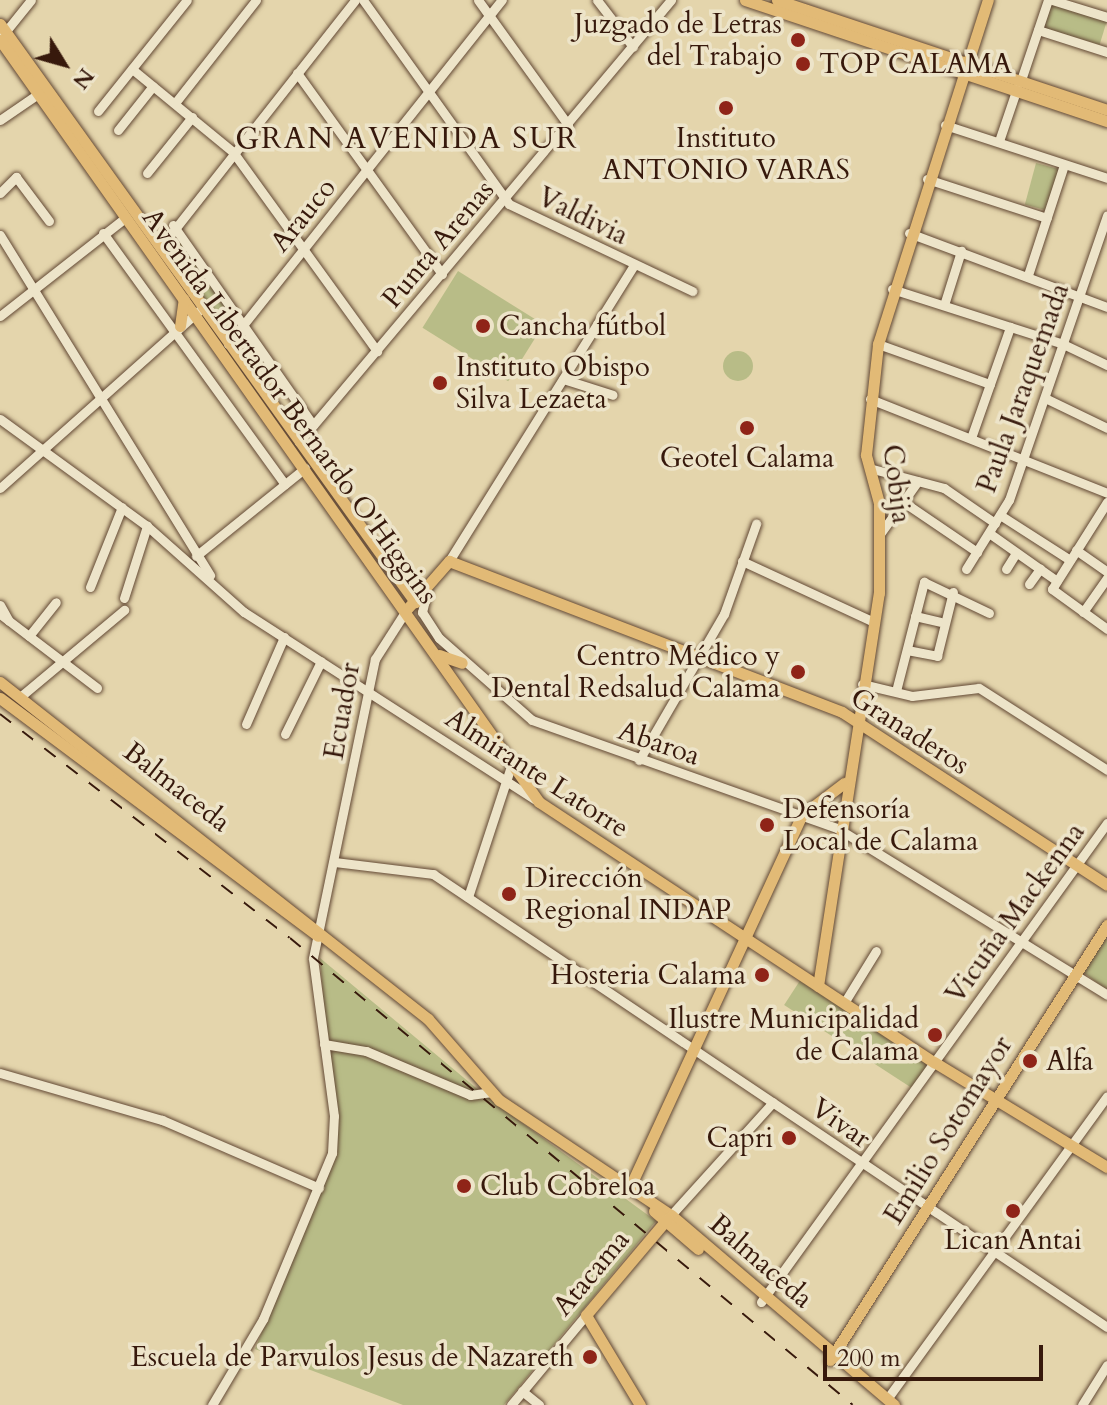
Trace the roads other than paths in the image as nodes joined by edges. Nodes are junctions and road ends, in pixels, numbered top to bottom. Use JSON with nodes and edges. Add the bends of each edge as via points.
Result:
{"nodes":[{"id":1,"x":31,"y":0,"type":"edge"},
{"id":2,"x":187,"y":0,"type":"edge"},
{"id":3,"x":256,"y":0,"type":"edge"},
{"id":4,"x":355,"y":0,"type":"edge"},
{"id":5,"x":363,"y":0,"type":"edge"},
{"id":6,"x":478,"y":0,"type":"edge"},
{"id":7,"x":502,"y":0,"type":"edge"},
{"id":8,"x":597,"y":0,"type":"edge"},
{"id":9,"x":671,"y":0,"type":"edge"},
{"id":10,"x":745,"y":0,"type":"edge"},
{"id":11,"x":777,"y":0,"type":"edge"},
{"id":12,"x":988,"y":0,"type":"edge"},
{"id":13,"x":1050,"y":0,"type":"edge"},
{"id":14,"x":489,"y":16,"type":"junction"},
{"id":15,"x":1107,"y":17,"type":"edge"},
{"id":16,"x":1038,"y":30,"type":"junction"},
{"id":17,"x":1,"y":34,"type":"edge"},
{"id":18,"x":633,"y":47,"type":"junction"},
{"id":19,"x":1107,"y":51,"type":"edge"},
{"id":20,"x":965,"y":65,"type":"junction"},
{"id":21,"x":132,"y":69,"type":"junction"},
{"id":22,"x":297,"y":73,"type":"junction"},
{"id":23,"x":1019,"y":84,"type":"junction"},
{"id":24,"x":153,"y":86,"type":"junction"},
{"id":25,"x":38,"y":94,"type":"junction"},
{"id":26,"x":429,"y":94,"type":"junction"},
{"id":27,"x":175,"y":103,"type":"junction"},
{"id":28,"x":1107,"y":110,"type":"edge"},
{"id":29,"x":98,"y":111,"type":"dead end"},
{"id":30,"x":192,"y":117,"type":"junction"},
{"id":31,"x":0,"y":120,"type":"edge"},
{"id":32,"x":1107,"y":121,"type":"edge"},
{"id":33,"x":568,"y":125,"type":"junction"},
{"id":34,"x":945,"y":125,"type":"junction"},
{"id":35,"x":118,"y":130,"type":"dead end"},
{"id":36,"x":999,"y":141,"type":"junction"},
{"id":37,"x":233,"y":152,"type":"junction"},
{"id":38,"x":1064,"y":165,"type":"junction"},
{"id":39,"x":367,"y":171,"type":"junction"},
{"id":40,"x":147,"y":173,"type":"dead end"},
{"id":41,"x":1107,"y":178,"type":"edge"},
{"id":42,"x":927,"y":179,"type":"junction"},
{"id":43,"x":0,"y":193,"type":"edge"},
{"id":44,"x":504,"y":199,"type":"junction"},
{"id":45,"x":1107,"y":215,"type":"edge"},
{"id":46,"x":125,"y":218,"type":"junction"},
{"id":47,"x":1047,"y":218,"type":"junction"},
{"id":48,"x":49,"y":221,"type":"dead end"},
{"id":49,"x":173,"y":225,"type":"junction"},
{"id":50,"x":103,"y":233,"type":"junction"},
{"id":51,"x":909,"y":233,"type":"junction"},
{"id":52,"x":0,"y":235,"type":"edge"},
{"id":53,"x":160,"y":248,"type":"junction"},
{"id":54,"x":303,"y":249,"type":"junction"},
{"id":55,"x":961,"y":251,"type":"junction"},
{"id":56,"x":634,"y":265,"type":"junction"},
{"id":57,"x":442,"y":274,"type":"junction"},
{"id":58,"x":1028,"y":275,"type":"junction"},
{"id":59,"x":33,"y":286,"type":"junction"},
{"id":60,"x":891,"y":289,"type":"junction"},
{"id":61,"x":692,"y":291,"type":"dead end"},
{"id":62,"x":1080,"y":293,"type":"junction"},
{"id":63,"x":184,"y":299,"type":"junction"},
{"id":64,"x":944,"y":305,"type":"junction"},
{"id":65,"x":1107,"y":307,"type":"edge"},
{"id":66,"x":199,"y":310,"type":"junction"},
{"id":67,"x":0,"y":316,"type":"edge"},
{"id":68,"x":204,"y":323,"type":"junction"},
{"id":69,"x":1010,"y":327,"type":"junction"},
{"id":70,"x":241,"y":328,"type":"junction"},
{"id":71,"x":176,"y":329,"type":"junction"},
{"id":72,"x":228,"y":344,"type":"junction"},
{"id":73,"x":878,"y":344,"type":"junction"},
{"id":74,"x":1063,"y":344,"type":"junction"},
{"id":75,"x":377,"y":351,"type":"junction"},
{"id":76,"x":1107,"y":365,"type":"edge"},
{"id":77,"x":563,"y":379,"type":"junction"},
{"id":78,"x":990,"y":384,"type":"junction"},
{"id":79,"x":101,"y":393,"type":"junction"},
{"id":80,"x":613,"y":395,"type":"dead end"},
{"id":81,"x":1045,"y":398,"type":"junction"},
{"id":82,"x":870,"y":399,"type":"junction"},
{"id":83,"x":0,"y":419,"type":"edge"},
{"id":84,"x":313,"y":425,"type":"junction"},
{"id":85,"x":1107,"y":428,"type":"edge"},
{"id":86,"x":971,"y":438,"type":"junction"},
{"id":87,"x":299,"y":442,"type":"junction"},
{"id":88,"x":39,"y":446,"type":"junction"},
{"id":89,"x":1024,"y":459,"type":"junction"},
{"id":90,"x":305,"y":468,"type":"junction"},
{"id":91,"x":869,"y":468,"type":"junction"},
{"id":92,"x":918,"y":481,"type":"junction"},
{"id":93,"x":285,"y":484,"type":"junction"},
{"id":94,"x":0,"y":488,"type":"edge"},
{"id":95,"x":1107,"y":493,"type":"edge"},
{"id":96,"x":902,"y":501,"type":"junction"},
{"id":97,"x":1107,"y":502,"type":"edge"},
{"id":98,"x":122,"y":507,"type":"junction"},
{"id":99,"x":998,"y":519,"type":"junction"},
{"id":100,"x":756,"y":524,"type":"dead end"},
{"id":101,"x":147,"y":526,"type":"junction"},
{"id":102,"x":989,"y":533,"type":"junction"},
{"id":103,"x":880,"y":534,"type":"junction"},
{"id":104,"x":1076,"y":550,"type":"junction"},
{"id":105,"x":977,"y":552,"type":"junction"},
{"id":106,"x":1016,"y":553,"type":"junction"},
{"id":107,"x":194,"y":557,"type":"junction"},
{"id":108,"x":1070,"y":560,"type":"junction"},
{"id":109,"x":449,"y":561,"type":"junction"},
{"id":110,"x":742,"y":561,"type":"junction"},
{"id":111,"x":966,"y":569,"type":"dead end"},
{"id":112,"x":1006,"y":569,"type":"dead end"},
{"id":113,"x":1040,"y":569,"type":"junction"},
{"id":114,"x":1107,"y":575,"type":"edge"},
{"id":115,"x":1029,"y":584,"type":"dead end"},
{"id":116,"x":1055,"y":585,"type":"junction"},
{"id":117,"x":90,"y":587,"type":"dead end"},
{"id":118,"x":427,"y":592,"type":"junction"},
{"id":119,"x":953,"y":592,"type":"junction"},
{"id":120,"x":124,"y":598,"type":"dead end"},
{"id":121,"x":56,"y":602,"type":"dead end"},
{"id":122,"x":0,"y":605,"type":"edge"},
{"id":123,"x":411,"y":606,"type":"junction"},
{"id":124,"x":124,"y":610,"type":"dead end"},
{"id":125,"x":1083,"y":612,"type":"junction"},
{"id":126,"x":989,"y":613,"type":"dead end"},
{"id":127,"x":915,"y":616,"type":"junction"},
{"id":128,"x":4,"y":617,"type":"edge"},
{"id":129,"x":874,"y":622,"type":"junction"},
{"id":130,"x":940,"y":622,"type":"junction"},
{"id":131,"x":1107,"y":629,"type":"edge"},
{"id":132,"x":29,"y":636,"type":"junction"},
{"id":133,"x":284,"y":637,"type":"junction"},
{"id":134,"x":907,"y":650,"type":"junction"},
{"id":135,"x":438,"y":655,"type":"junction"},
{"id":136,"x":62,"y":661,"type":"junction"},
{"id":137,"x":321,"y":661,"type":"junction"},
{"id":138,"x":698,"y":662,"type":"junction"},
{"id":139,"x":462,"y":663,"type":"junction"},
{"id":140,"x":0,"y":682,"type":"edge"},
{"id":141,"x":862,"y":684,"type":"junction"},
{"id":142,"x":97,"y":688,"type":"dead end"},
{"id":143,"x":369,"y":691,"type":"junction"},
{"id":144,"x":896,"y":691,"type":"junction"},
{"id":145,"x":20,"y":697,"type":"junction"},
{"id":146,"x":0,"y":698,"type":"edge"},
{"id":147,"x":854,"y":718,"type":"junction"},
{"id":148,"x":246,"y":724,"type":"dead end"},
{"id":149,"x":285,"y":734,"type":"dead end"},
{"id":150,"x":639,"y":760,"type":"junction"},
{"id":151,"x":512,"y":763,"type":"junction"},
{"id":152,"x":1107,"y":770,"type":"edge"},
{"id":153,"x":503,"y":779,"type":"junction"},
{"id":154,"x":844,"y":783,"type":"junction"},
{"id":155,"x":539,"y":802,"type":"junction"},
{"id":156,"x":802,"y":815,"type":"junction"},
{"id":157,"x":1107,"y":823,"type":"edge"},
{"id":158,"x":837,"y":828,"type":"junction"},
{"id":159,"x":335,"y":862,"type":"junction"},
{"id":160,"x":1076,"y":866,"type":"junction"},
{"id":161,"x":1107,"y":885,"type":"edge"},
{"id":162,"x":468,"y":897,"type":"junction"},
{"id":163,"x":1107,"y":925,"type":"edge"},
{"id":164,"x":318,"y":936,"type":"junction"},
{"id":165,"x":744,"y":939,"type":"junction"},
{"id":166,"x":1023,"y":940,"type":"junction"},
{"id":167,"x":876,"y":951,"type":"dead end"},
{"id":168,"x":1077,"y":972,"type":"junction"},
{"id":169,"x":818,"y":986,"type":"junction"},
{"id":170,"x":1107,"y":995,"type":"edge"},
{"id":171,"x":844,"y":1003,"type":"junction"},
{"id":172,"x":324,"y":1044,"type":"junction"},
{"id":173,"x":693,"y":1048,"type":"junction"},
{"id":174,"x":934,"y":1062,"type":"junction"},
{"id":175,"x":0,"y":1073,"type":"edge"},
{"id":176,"x":492,"y":1092,"type":"junction"},
{"id":177,"x":1107,"y":1096,"type":"edge"},
{"id":178,"x":996,"y":1099,"type":"junction"},
{"id":179,"x":773,"y":1102,"type":"junction"},
{"id":180,"x":1072,"y":1144,"type":"junction"},
{"id":181,"x":862,"y":1165,"type":"junction"},
{"id":182,"x":1107,"y":1167,"type":"edge"},
{"id":183,"x":319,"y":1188,"type":"junction"},
{"id":184,"x":629,"y":1189,"type":"junction"},
{"id":185,"x":927,"y":1208,"type":"junction"},
{"id":186,"x":669,"y":1218,"type":"junction"},
{"id":187,"x":994,"y":1251,"type":"junction"},
{"id":188,"x":763,"y":1300,"type":"junction"},
{"id":189,"x":586,"y":1315,"type":"junction"},
{"id":190,"x":1107,"y":1327,"type":"edge"},
{"id":191,"x":831,"y":1358,"type":"junction"},
{"id":192,"x":1107,"y":1365,"type":"edge"},
{"id":193,"x":522,"y":1391,"type":"junction"},
{"id":194,"x":889,"y":1403,"type":"edge"},
{"id":195,"x":212,"y":1405,"type":"edge"},
{"id":196,"x":511,"y":1405,"type":"edge"},
{"id":197,"x":539,"y":1405,"type":"edge"},
{"id":198,"x":640,"y":1405,"type":"edge"},
{"id":199,"x":1082,"y":1405,"type":"edge"}],
"edges":[{"from":1,"to":17,"type":"street"},
{"from":2,"to":21,"type":"street"},
{"from":3,"to":27,"type":"street"},
{"from":4,"to":22,"type":"street"},
{"from":5,"to":26,"type":"street","name":"Valdivia"},
{"from":6,"to":14,"type":"street"},
{"from":7,"to":14,"type":"street","name":"Arauco"},
{"from":8,"to":18,"type":"street"},
{"from":9,"to":18,"type":"street","name":"Punta Arenas"},
{"from":10,"to":20,"type":"main road"},
{"from":11,"to":20,"type":"main road"},
{"from":12,"to":20,"type":"main road","name":"Cobija"},
{"from":13,"to":15,"type":"street"},
{"from":13,"to":16,"type":"street"},
{"from":14,"to":26,"type":"street","name":"Arauco"},
{"from":14,"to":33,"type":"street"},
{"from":16,"to":19,"type":"street"},
{"from":16,"to":23,"type":"street"},
{"from":17,"to":25,"type":"main road","name":"Avenida Libertador Bernardo O'Higgins"},
{"from":17,"to":53,"type":"main road","name":"Avenida Libertador Bernardo O'Higgins"},
{"from":18,"to":33,"type":"street","name":"Punta Arenas"},
{"from":20,"to":23,"type":"main road"},
{"from":20,"to":34,"type":"main road","name":"Cobija"},
{"from":21,"to":24,"type":"street"},
{"from":21,"to":29,"type":"street"},
{"from":22,"to":37,"type":"street"},
{"from":22,"to":39,"type":"street"},
{"from":23,"to":28,"type":"main road"},
{"from":23,"to":32,"type":"main road"},
{"from":23,"to":36,"type":"street"},
{"from":24,"to":27,"type":"street"},
{"from":24,"to":35,"type":"street"},
{"from":25,"to":31,"type":"street"},
{"from":25,"to":46,"type":"main road","name":"Avenida Libertador Bernardo O'Higgins"},
{"from":26,"to":39,"type":"street","name":"Arauco"},
{"from":26,"to":44,"type":"street","name":"Valdivia"},
{"from":27,"to":30,"type":"street"},
{"from":30,"to":37,"type":"street"},
{"from":30,"to":40,"type":"street"},
{"from":33,"to":44,"type":"street","name":"Punta Arenas"},
{"from":34,"to":36,"type":"street"},
{"from":34,"to":42,"type":"main road","name":"Cobija"},
{"from":36,"to":38,"type":"street"},
{"from":37,"to":49,"type":"street"},
{"from":37,"to":54,"type":"street"},
{"from":38,"to":41,"type":"street"},
{"from":38,"to":47,"type":"street"},
{"from":39,"to":54,"type":"street","name":"Arauco"},
{"from":39,"to":57,"type":"street"},
{"from":42,"to":47,"type":"street"},
{"from":42,"to":51,"type":"main road","name":"Cobija"},
{"from":43,"to":48,"type":"street","via":[[16,177]]},
{"from":44,"to":56,"type":"street","name":"Valdivia"},
{"from":44,"to":57,"type":"street","name":"Punta Arenas"},
{"from":45,"to":62,"type":"street","name":"Paula Jaraquemada"},
{"from":46,"to":50,"type":"street"},
{"from":46,"to":63,"type":"main road","name":"Avenida Libertador Bernardo O'Higgins"},
{"from":47,"to":58,"type":"street"},
{"from":49,"to":53,"type":"street"},
{"from":49,"to":70,"type":"street"},
{"from":50,"to":59,"type":"street"},
{"from":50,"to":71,"type":"street"},
{"from":51,"to":55,"type":"street"},
{"from":51,"to":60,"type":"main road","name":"Cobija"},
{"from":52,"to":59,"type":"street","name":"Almirante Latorre"},
{"from":53,"to":66,"type":"main road","name":"Avenida Libertador Bernardo O'Higgins"},
{"from":54,"to":70,"type":"street","name":"Arauco"},
{"from":54,"to":75,"type":"street"},
{"from":55,"to":58,"type":"street"},
{"from":55,"to":64,"type":"street"},
{"from":56,"to":61,"type":"street","name":"Valdivia"},
{"from":56,"to":77,"type":"street","name":"Ecuador"},
{"from":57,"to":75,"type":"street","name":"Punta Arenas"},
{"from":58,"to":62,"type":"street"},
{"from":59,"to":67,"type":"street"},
{"from":59,"to":79,"type":"street","name":"Almirante Latorre"},
{"from":60,"to":64,"type":"street"},
{"from":60,"to":73,"type":"main road","name":"Cobija"},
{"from":62,"to":65,"type":"street"},
{"from":62,"to":74,"type":"street","name":"Paula Jaraquemada"},
{"from":63,"to":66,"type":"main road","name":"Avenida Libertador Bernardo O'Higgins"},
{"from":63,"to":71,"type":"main road"},
{"from":64,"to":69,"type":"street"},
{"from":66,"to":68,"type":"main road","name":"Avenida Libertador Bernardo O'Higgins"},
{"from":66,"to":71,"type":"street"},
{"from":66,"to":72,"type":"main road","name":"Avenida Libertador Bernardo O'Higgins"},
{"from":68,"to":71,"type":"main road"},
{"from":68,"to":90,"type":"main road","name":"Avenida Libertador Bernardo O'Higgins"},
{"from":69,"to":74,"type":"street"},
{"from":69,"to":78,"type":"street"},
{"from":70,"to":72,"type":"street","name":"Arauco"},
{"from":70,"to":84,"type":"street"},
{"from":71,"to":79,"type":"street"},
{"from":71,"to":93,"type":"street"},
{"from":72,"to":87,"type":"main road","name":"Avenida Libertador Bernardo O'Higgins"},
{"from":73,"to":78,"type":"street"},
{"from":73,"to":82,"type":"main road","name":"Cobija"},
{"from":74,"to":76,"type":"street"},
{"from":74,"to":81,"type":"street","name":"Paula Jaraquemada"},
{"from":75,"to":84,"type":"street","name":"Punta Arenas"},
{"from":77,"to":80,"type":"street"},
{"from":77,"to":109,"type":"street","name":"Ecuador"},
{"from":78,"to":86,"type":"street"},
{"from":79,"to":88,"type":"street"},
{"from":79,"to":107,"type":"street","name":"Almirante Latorre"},
{"from":81,"to":85,"type":"street"},
{"from":81,"to":89,"type":"street","name":"Paula Jaraquemada"},
{"from":82,"to":86,"type":"street"},
{"from":82,"to":91,"type":"main road","name":"Cobija"},
{"from":83,"to":88,"type":"street"},
{"from":84,"to":87,"type":"street","name":"Punta Arenas"},
{"from":86,"to":89,"type":"street"},
{"from":87,"to":123,"type":"main road","name":"Avenida Libertador Bernardo O'Higgins"},
{"from":88,"to":94,"type":"street"},
{"from":88,"to":98,"type":"street"},
{"from":89,"to":95,"type":"street"},
{"from":89,"to":99,"type":"street","name":"Paula Jaraquemada"},
{"from":90,"to":93,"type":"street"},
{"from":90,"to":123,"type":"main road","name":"Avenida Libertador Bernardo O'Higgins"},
{"from":91,"to":92,"type":"street"},
{"from":91,"to":103,"type":"main road","name":"Cobija"},
{"from":92,"to":96,"type":"street"},
{"from":92,"to":99,"type":"street","via":[[944,488]]},
{"from":93,"to":107,"type":"street"},
{"from":96,"to":103,"type":"street"},
{"from":96,"to":105,"type":"street"},
{"from":97,"to":104,"type":"street"},
{"from":98,"to":101,"type":"street"},
{"from":98,"to":117,"type":"street"},
{"from":99,"to":102,"type":"street","name":"Paula Jaraquemada"},
{"from":99,"to":108,"type":"street"},
{"from":100,"to":110,"type":"street"},
{"from":101,"to":107,"type":"street"},
{"from":101,"to":120,"type":"street"},
{"from":102,"to":105,"type":"street","name":"Paula Jaraquemada"},
{"from":102,"to":106,"type":"street"},
{"from":103,"to":129,"type":"main road","name":"Cobija"},
{"from":104,"to":108,"type":"street"},
{"from":104,"to":114,"type":"street"},
{"from":105,"to":111,"type":"street","name":"Paula Jaraquemada"},
{"from":106,"to":112,"type":"street"},
{"from":106,"to":113,"type":"street"},
{"from":107,"to":133,"type":"street","name":"Almirante Latorre","via":[[244,612]]},
{"from":108,"to":116,"type":"street"},
{"from":109,"to":118,"type":"main road","name":"Ecuador"},
{"from":109,"to":138,"type":"main road","name":"Granaderos"},
{"from":110,"to":129,"type":"street"},
{"from":110,"to":138,"type":"street"},
{"from":113,"to":115,"type":"street"},
{"from":113,"to":116,"type":"street"},
{"from":114,"to":125,"type":"street"},
{"from":116,"to":125,"type":"street"},
{"from":118,"to":123,"type":"main road","name":"Ecuador"},
{"from":118,"to":139,"type":"street","name":"Abaroa","via":[[424,618]]},
{"from":119,"to":126,"type":"street"},
{"from":119,"to":127,"type":"street","via":[[924,582]]},
{"from":119,"to":130,"type":"street"},
{"from":121,"to":132,"type":"street"},
{"from":122,"to":128,"type":"street"},
{"from":123,"to":135,"type":"main road","name":"Avenida Libertador Bernardo O'Higgins"},
{"from":123,"to":143,"type":"street","name":"Ecuador","via":[[379,646]]},
{"from":124,"to":136,"type":"street"},
{"from":125,"to":131,"type":"street"},
{"from":127,"to":130,"type":"street"},
{"from":127,"to":134,"type":"street"},
{"from":128,"to":132,"type":"street"},
{"from":129,"to":141,"type":"main road","name":"Cobija"},
{"from":130,"to":134,"type":"street","via":[[949,630],[937,656]]},
{"from":132,"to":136,"type":"street"},
{"from":133,"to":137,"type":"street","name":"Almirante Latorre"},
{"from":133,"to":148,"type":"street"},
{"from":134,"to":144,"type":"street"},
{"from":135,"to":139,"type":"main road"},
{"from":135,"to":151,"type":"main road","name":"Avenida Libertador Bernardo O'Higgins"},
{"from":136,"to":142,"type":"street"},
{"from":136,"to":145,"type":"street"},
{"from":137,"to":143,"type":"street","name":"Almirante Latorre"},
{"from":137,"to":149,"type":"street"},
{"from":138,"to":147,"type":"main road","name":"Granaderos"},
{"from":138,"to":150,"type":"street"},
{"from":139,"to":150,"type":"street","name":"Abaroa","via":[[532,720]]},
{"from":140,"to":145,"type":"main road","name":"Balmaceda"},
{"from":141,"to":144,"type":"street"},
{"from":141,"to":147,"type":"main road","name":"Cobija"},
{"from":143,"to":153,"type":"street","name":"Almirante Latorre"},
{"from":143,"to":159,"type":"street","name":"Ecuador"},
{"from":144,"to":152,"type":"street","via":[[979,688]]},
{"from":145,"to":164,"type":"main road","name":"Balmaceda"},
{"from":146,"to":164,"type":"main road","name":"Balmaceda"},
{"from":147,"to":154,"type":"main road","name":"Cobija"},
{"from":147,"to":160,"type":"main road","name":"Granaderos"},
{"from":150,"to":156,"type":"street","name":"Abaroa"},
{"from":151,"to":153,"type":"street"},
{"from":151,"to":155,"type":"main road","name":"Avenida Libertador Bernardo O'Higgins"},
{"from":153,"to":155,"type":"street","name":"Almirante Latorre"},
{"from":153,"to":162,"type":"street"},
{"from":154,"to":156,"type":"main road"},
{"from":154,"to":158,"type":"main road","name":"Cobija"},
{"from":155,"to":165,"type":"main road","name":"Almirante Latorre"},
{"from":156,"to":158,"type":"street","name":"Abaroa"},
{"from":156,"to":165,"type":"main road"},
{"from":157,"to":160,"type":"street","name":"Vicuña Mackenna"},
{"from":158,"to":166,"type":"street","name":"Abaroa"},
{"from":158,"to":169,"type":"main road","name":"Cobija"},
{"from":159,"to":162,"type":"street","name":"Vivar","via":[[414,868]]},
{"from":159,"to":164,"type":"street","name":"Ecuador"},
{"from":160,"to":161,"type":"main road","name":"Granaderos"},
{"from":160,"to":166,"type":"street","name":"Vicuña Mackenna"},
{"from":162,"to":173,"type":"street","name":"Vivar"},
{"from":163,"to":168,"type":"main road","name":"Emilio Sotomayor"},
{"from":164,"to":172,"type":"street","name":"Ecuador","via":[[312,971]]},
{"from":164,"to":176,"type":"main road","name":"Balmaceda","via":[[451,1039]]},
{"from":165,"to":169,"type":"main road","name":"Almirante Latorre"},
{"from":165,"to":173,"type":"main road"},
{"from":166,"to":168,"type":"street","name":"Abaroa"},
{"from":166,"to":174,"type":"street","name":"Vicuña Mackenna"},
{"from":167,"to":171,"type":"street"},
{"from":168,"to":170,"type":"street","name":"Abaroa"},
{"from":168,"to":178,"type":"main road","name":"Emilio Sotomayor"},
{"from":169,"to":171,"type":"main road","name":"Almirante Latorre"},
{"from":171,"to":174,"type":"main road","name":"Almirante Latorre"},
{"from":172,"to":176,"type":"street","name":"Balmaceda","via":[[366,1051],[470,1095]]},
{"from":172,"to":183,"type":"street","name":"Ecuador","via":[[335,1134]]},
{"from":173,"to":179,"type":"street","name":"Vivar"},
{"from":173,"to":184,"type":"main road"},
{"from":174,"to":178,"type":"main road","name":"Almirante Latorre"},
{"from":174,"to":181,"type":"street","name":"Vicuña Mackenna"},
{"from":175,"to":183,"type":"street","via":[[162,1120]]},
{"from":176,"to":184,"type":"main road","name":"Balmaceda"},
{"from":177,"to":180,"type":"street"},
{"from":178,"to":180,"type":"main road","name":"Almirante Latorre"},
{"from":178,"to":185,"type":"main road","name":"Emilio Sotomayor"},
{"from":179,"to":181,"type":"street","name":"Vivar"},
{"from":179,"to":186,"type":"street","name":"Atacama"},
{"from":180,"to":182,"type":"main road","name":"Almirante Latorre"},
{"from":180,"to":187,"type":"street"},
{"from":181,"to":185,"type":"street","name":"Vivar"},
{"from":181,"to":188,"type":"street","name":"Vicuña Mackenna"},
{"from":183,"to":195,"type":"street","name":"Ecuador","via":[[263,1319]]},
{"from":184,"to":186,"type":"main road","name":"Balmaceda"},
{"from":185,"to":187,"type":"street","name":"Vivar"},
{"from":185,"to":191,"type":"main road","name":"Emilio Sotomayor"},
{"from":186,"to":188,"type":"main road","name":"Balmaceda"},
{"from":186,"to":189,"type":"main road","name":"Atacama"},
{"from":187,"to":190,"type":"street","name":"Vivar"},
{"from":187,"to":194,"type":"street"},
{"from":188,"to":191,"type":"main road","name":"Balmaceda"},
{"from":189,"to":193,"type":"street","name":"Atacama"},
{"from":189,"to":198,"type":"main road"},
{"from":191,"to":194,"type":"main road","name":"Balmaceda"},
{"from":192,"to":199,"type":"street"},
{"from":193,"to":196,"type":"street","name":"Atacama"},
{"from":193,"to":197,"type":"street"}]}
